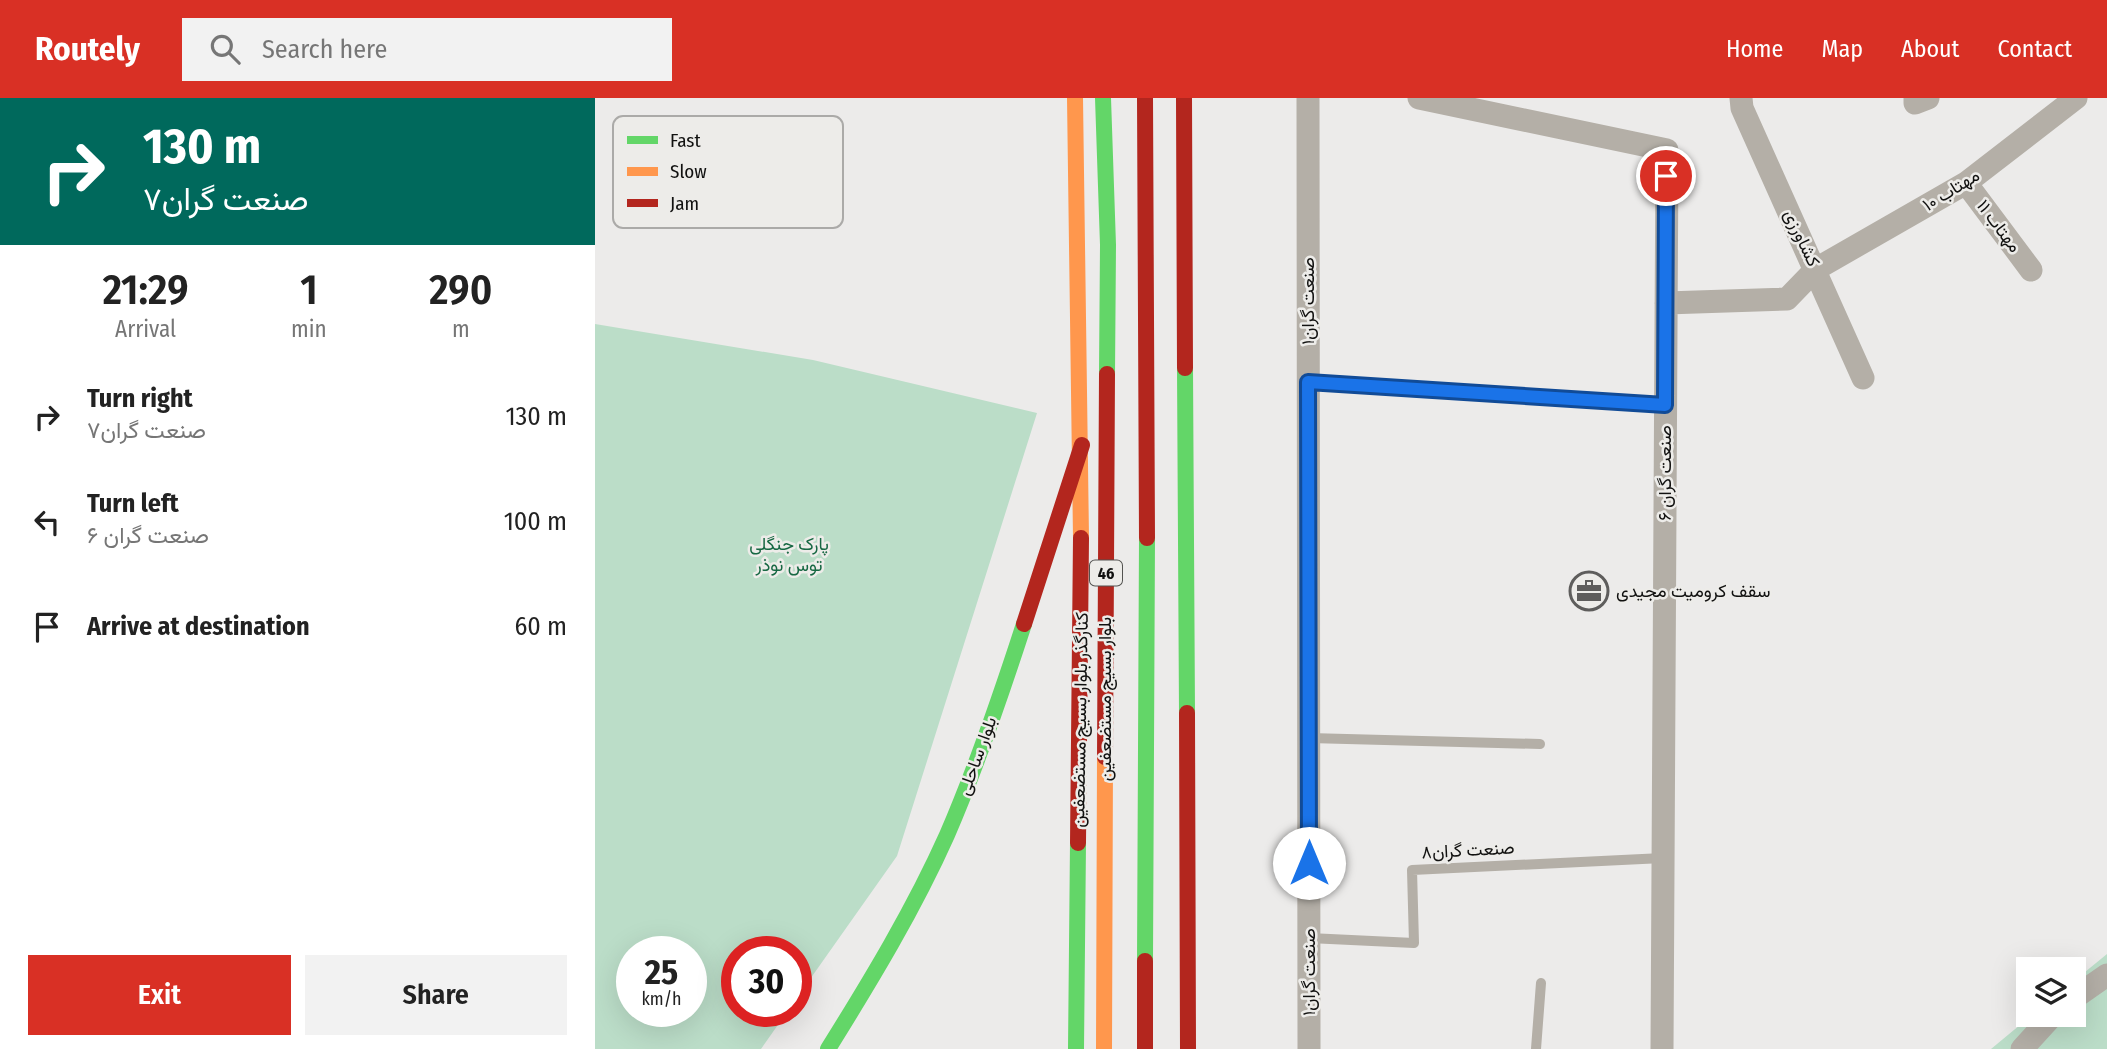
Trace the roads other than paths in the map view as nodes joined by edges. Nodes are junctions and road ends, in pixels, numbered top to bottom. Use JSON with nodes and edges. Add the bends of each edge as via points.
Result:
{"nodes":[{"id":1,"x":1076,"y":98,"type":"edge"},
{"id":2,"x":1104,"y":98,"type":"edge"},
{"id":3,"x":1145,"y":98,"type":"edge"},
{"id":4,"x":1184,"y":98,"type":"edge"},
{"id":5,"x":1308,"y":98,"type":"edge"},
{"id":6,"x":1419,"y":98,"type":"edge"},
{"id":7,"x":1741,"y":98,"type":"edge"},
{"id":8,"x":2076,"y":98,"type":"edge"},
{"id":9,"x":1966,"y":183,"type":"junction"},
{"id":10,"x":1816,"y":270,"type":"junction"},
{"id":11,"x":2031,"y":270,"type":"dead end"},
{"id":12,"x":1666,"y":303,"type":"junction"},
{"id":13,"x":1863,"y":378,"type":"dead end"},
{"id":14,"x":1308,"y":382,"type":"junction"},
{"id":15,"x":1665,"y":405,"type":"junction"},
{"id":16,"x":1082,"y":445,"type":"junction"},
{"id":17,"x":1309,"y":738,"type":"junction"},
{"id":18,"x":1540,"y":744,"type":"dead end"},
{"id":19,"x":1663,"y":858,"type":"junction"},
{"id":20,"x":1309,"y":938,"type":"junction"},
{"id":21,"x":2107,"y":975,"type":"edge"},
{"id":22,"x":1541,"y":983,"type":"dead end"},
{"id":23,"x":2086,"y":990,"type":"edge"},
{"id":24,"x":2042,"y":1027,"type":"edge"},
{"id":25,"x":828,"y":1049,"type":"edge"},
{"id":26,"x":1076,"y":1049,"type":"edge"},
{"id":27,"x":1104,"y":1049,"type":"edge"},
{"id":28,"x":1145,"y":1049,"type":"edge"},
{"id":29,"x":1188,"y":1049,"type":"edge"},
{"id":30,"x":1309,"y":1049,"type":"edge"},
{"id":31,"x":1536,"y":1049,"type":"edge"},
{"id":32,"x":1662,"y":1049,"type":"edge"},
{"id":33,"x":2022,"y":1049,"type":"edge"}],
"edges":[{"from":1,"to":16,"type":"main road","name":"کنارگذر بلوار بسیج مستضعفین"},
{"from":2,"to":27,"type":"main road","name":"بلوار بسیج مستضعفین","number":"46","via":[[1108,245]]},
{"from":3,"to":28,"type":"main road","number":"46","via":[[1149,245]]},
{"from":4,"to":29,"type":"main road"},
{"from":5,"to":14,"type":"street","name":"صنعت گران۱"},
{"from":6,"to":12,"type":"street","name":"صنعت گران ۶","via":[[1667,150]]},
{"from":7,"to":10,"type":"street","name":"کشاورزی"},
{"from":8,"to":9,"type":"street","name":"مهتاب ۱۰"},
{"from":9,"to":10,"type":"street","name":"مهتاب ۱۰"},
{"from":9,"to":11,"type":"street","name":"مهتاب ۱۱"},
{"from":10,"to":12,"type":"street","name":"مهتاب ۱۰","via":[[1787,299]]},
{"from":10,"to":13,"type":"street","name":"کشاورزی"},
{"from":12,"to":15,"type":"street","name":"صنعت گران ۶"},
{"from":14,"to":15,"type":"lane"},
{"from":14,"to":17,"type":"street","name":"صنعت گران۱"},
{"from":15,"to":19,"type":"street","name":"صنعت گران ۶"},
{"from":16,"to":25,"type":"main road","name":"بلوار ساحلی","via":[[960,802],[888,955]]},
{"from":16,"to":26,"type":"main road","name":"کنارگذر بلوار بسیج مستضعفین"},
{"from":17,"to":18,"type":"lane"},
{"from":17,"to":20,"type":"street","name":"صنعت گران۱"},
{"from":19,"to":20,"type":"lane","name":"صنعت گران۸","via":[[1412,870],[1414,943]]},
{"from":19,"to":32,"type":"street","name":"صنعت گران ۶"},
{"from":20,"to":30,"type":"street","name":"صنعت گران۱"},
{"from":21,"to":23,"type":"street"},
{"from":22,"to":31,"type":"lane"},
{"from":24,"to":33,"type":"street"}]}
